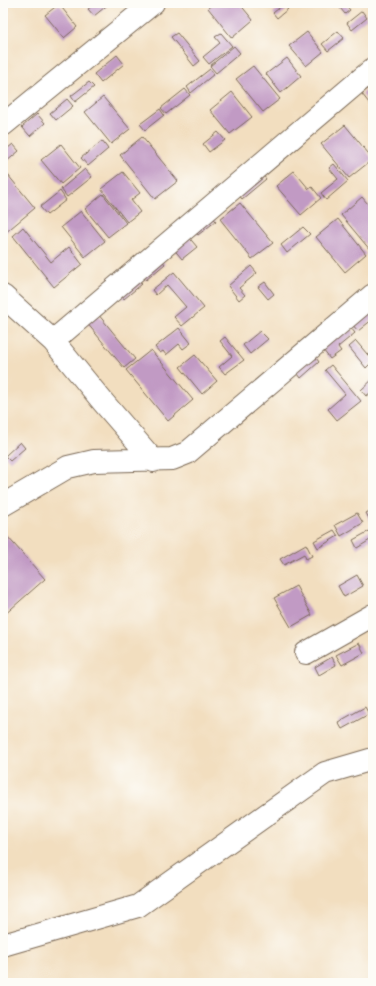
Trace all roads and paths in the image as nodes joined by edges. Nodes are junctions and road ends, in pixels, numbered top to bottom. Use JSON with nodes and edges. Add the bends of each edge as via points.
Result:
{"nodes":[{"id":1,"x":153,"y":3,"type":"edge"},
{"id":2,"x":373,"y":69,"type":"edge"},
{"id":3,"x":3,"y":125,"type":"edge"},
{"id":4,"x":373,"y":295,"type":"edge"},
{"id":5,"x":3,"y":296,"type":"edge"},
{"id":6,"x":53,"y":341,"type":"junction"},
{"id":7,"x":154,"y":461,"type":"junction"},
{"id":8,"x":3,"y":505,"type":"edge"},
{"id":9,"x":373,"y":615,"type":"edge"},
{"id":10,"x":306,"y":653,"type":"dead end"},
{"id":11,"x":373,"y":759,"type":"edge"},
{"id":12,"x":3,"y":945,"type":"edge"}],
"edges":[{"from":1,"to":3,"type":"street"},
{"from":2,"to":6,"type":"street"},
{"from":4,"to":7,"type":"street","via":[[187,452],[172,459]]},
{"from":5,"to":6,"type":"street"},
{"from":6,"to":7,"type":"street"},
{"from":7,"to":8,"type":"street","via":[[94,461],[68,467]]},
{"from":9,"to":10,"type":"street"},
{"from":11,"to":12,"type":"street","via":[[325,772],[138,906]]}]}
